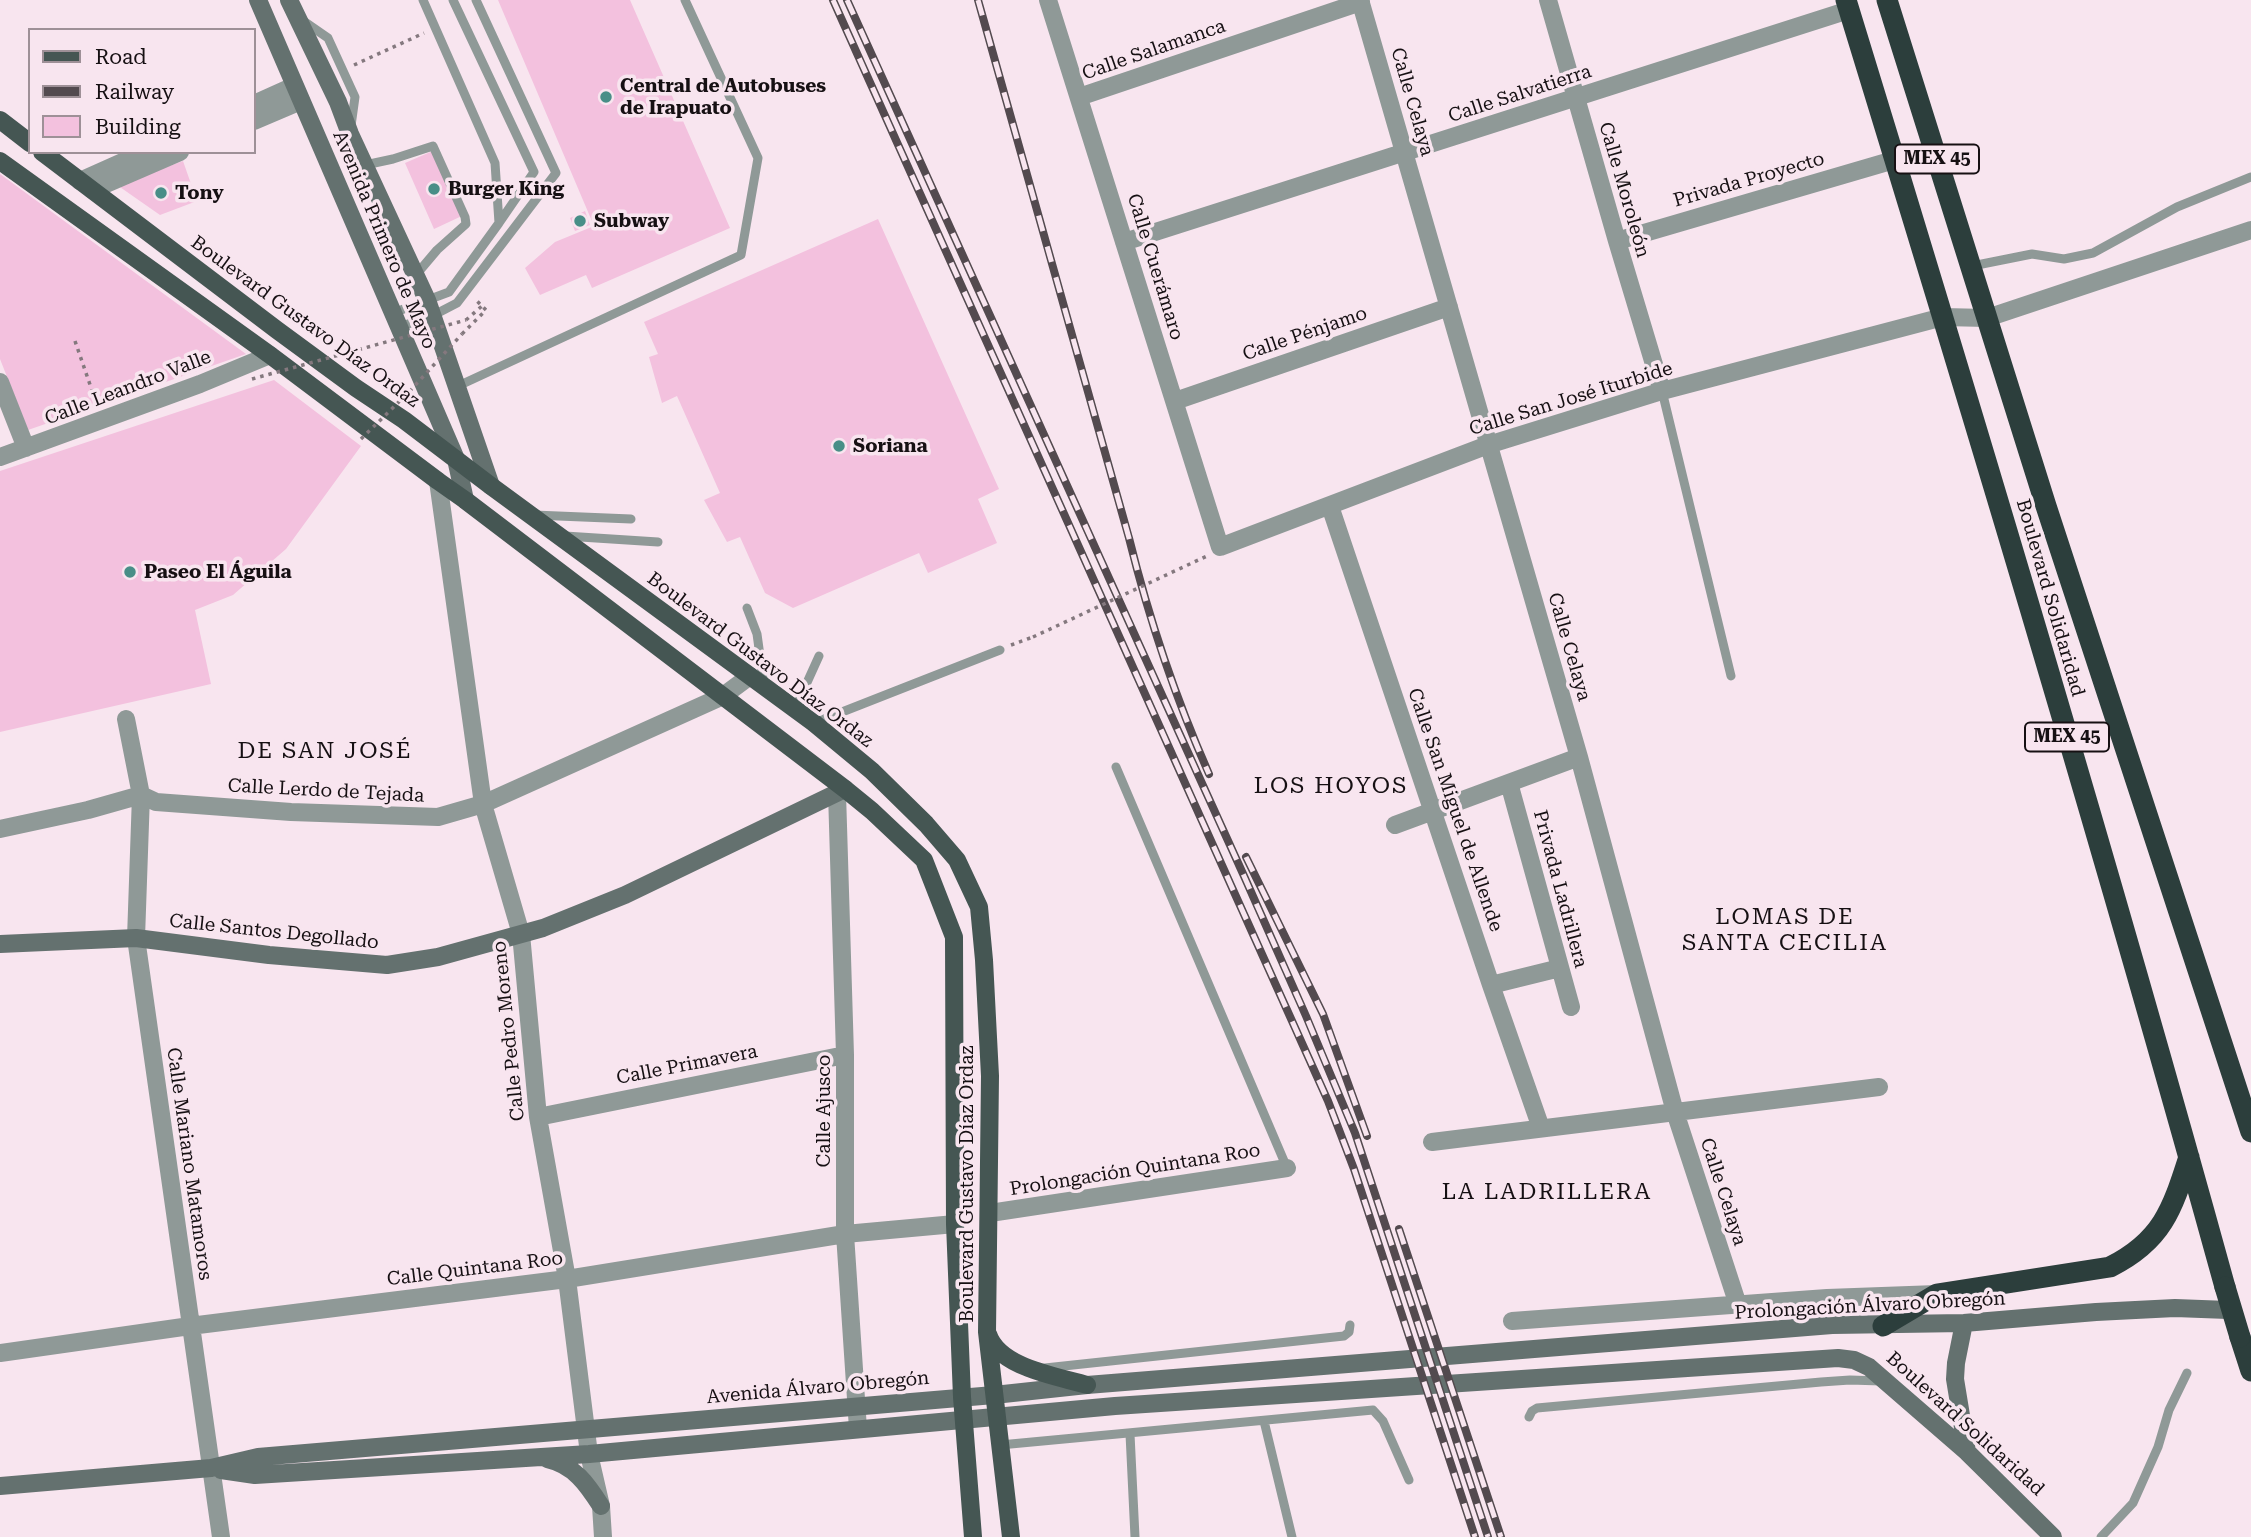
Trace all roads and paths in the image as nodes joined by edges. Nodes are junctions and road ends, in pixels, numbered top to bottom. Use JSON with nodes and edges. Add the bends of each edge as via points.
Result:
{"nodes":[{"id":1,"x":258,"y":0,"type":"edge"},
{"id":2,"x":422,"y":0,"type":"edge"},
{"id":3,"x":453,"y":0,"type":"edge"},
{"id":4,"x":476,"y":0,"type":"edge"},
{"id":5,"x":685,"y":0,"type":"edge"},
{"id":6,"x":1048,"y":0,"type":"edge"},
{"id":7,"x":1548,"y":0,"type":"edge"},
{"id":8,"x":1887,"y":0,"type":"edge"},
{"id":9,"x":1360,"y":1,"type":"edge"},
{"id":10,"x":292,"y":5,"type":"edge"},
{"id":11,"x":1847,"y":5,"type":"edge"},
{"id":12,"x":435,"y":27,"type":"junction"},
{"id":13,"x":343,"y":70,"type":"junction"},
{"id":14,"x":298,"y":93,"type":"junction"},
{"id":15,"x":1079,"y":97,"type":"junction"},
{"id":16,"x":1576,"y":98,"type":"junction"},
{"id":17,"x":256,"y":104,"type":"edge"},
{"id":18,"x":0,"y":120,"type":"edge"},
{"id":19,"x":256,"y":120,"type":"edge"},
{"id":20,"x":350,"y":134,"type":"junction"},
{"id":21,"x":28,"y":141,"type":"edge"},
{"id":22,"x":45,"y":154,"type":"edge"},
{"id":23,"x":142,"y":154,"type":"edge"},
{"id":24,"x":174,"y":154,"type":"edge"},
{"id":25,"x":1405,"y":154,"type":"junction"},
{"id":26,"x":1894,"y":160,"type":"junction"},
{"id":27,"x":0,"y":161,"type":"edge"},
{"id":28,"x":365,"y":165,"type":"junction"},
{"id":29,"x":2251,"y":177,"type":"edge"},
{"id":30,"x":86,"y":186,"type":"junction"},
{"id":31,"x":499,"y":223,"type":"junction"},
{"id":32,"x":2251,"y":230,"type":"edge"},
{"id":33,"x":1617,"y":241,"type":"junction"},
{"id":34,"x":1124,"y":242,"type":"junction"},
{"id":35,"x":1970,"y":266,"type":"junction"},
{"id":36,"x":415,"y":276,"type":"junction"},
{"id":37,"x":1449,"y":307,"type":"junction"},
{"id":38,"x":430,"y":308,"type":"junction"},
{"id":39,"x":1943,"y":317,"type":"junction"},
{"id":40,"x":1987,"y":318,"type":"junction"},
{"id":41,"x":396,"y":320,"type":"junction"},
{"id":42,"x":75,"y":341,"type":"dead end"},
{"id":43,"x":270,"y":355,"type":"junction"},
{"id":44,"x":253,"y":379,"type":"dead end"},
{"id":45,"x":0,"y":382,"type":"edge"},
{"id":46,"x":458,"y":386,"type":"junction"},
{"id":47,"x":1662,"y":391,"type":"junction"},
{"id":48,"x":1175,"y":401,"type":"junction"},
{"id":49,"x":103,"y":420,"type":"junction"},
{"id":50,"x":361,"y":439,"type":"dead end"},
{"id":51,"x":1488,"y":445,"type":"junction"},
{"id":52,"x":26,"y":448,"type":"junction"},
{"id":53,"x":0,"y":457,"type":"edge"},
{"id":54,"x":456,"y":459,"type":"junction"},
{"id":55,"x":438,"y":481,"type":"junction"},
{"id":56,"x":491,"y":486,"type":"junction"},
{"id":57,"x":465,"y":499,"type":"junction"},
{"id":58,"x":1330,"y":506,"type":"junction"},
{"id":59,"x":531,"y":515,"type":"junction"},
{"id":60,"x":631,"y":519,"type":"dead end"},
{"id":61,"x":559,"y":536,"type":"junction"},
{"id":62,"x":658,"y":542,"type":"dead end"},
{"id":63,"x":1214,"y":552,"type":"junction"},
{"id":64,"x":747,"y":608,"type":"dead end"},
{"id":65,"x":1000,"y":650,"type":"joint"},
{"id":66,"x":819,"y":656,"type":"dead end"},
{"id":67,"x":1731,"y":676,"type":"dead end"},
{"id":68,"x":757,"y":681,"type":"junction"},
{"id":69,"x":723,"y":696,"type":"junction"},
{"id":70,"x":795,"y":709,"type":"junction"},
{"id":71,"x":126,"y":719,"type":"dead end"},
{"id":72,"x":814,"y":723,"type":"junction"},
{"id":73,"x":1579,"y":757,"type":"junction"},
{"id":74,"x":1116,"y":767,"type":"dead end"},
{"id":75,"x":1509,"y":783,"type":"junction"},
{"id":76,"x":841,"y":791,"type":"junction"},
{"id":77,"x":141,"y":795,"type":"junction"},
{"id":78,"x":483,"y":804,"type":"junction"},
{"id":79,"x":1433,"y":811,"type":"junction"},
{"id":80,"x":1395,"y":825,"type":"dead end"},
{"id":81,"x":0,"y":829,"type":"edge"},
{"id":82,"x":521,"y":934,"type":"junction"},
{"id":83,"x":136,"y":938,"type":"junction"},
{"id":84,"x":0,"y":944,"type":"edge"},
{"id":85,"x":1560,"y":968,"type":"junction"},
{"id":86,"x":1491,"y":985,"type":"junction"},
{"id":87,"x":1571,"y":1007,"type":"dead end"},
{"id":88,"x":845,"y":1055,"type":"junction"},
{"id":89,"x":1879,"y":1087,"type":"dead end"},
{"id":90,"x":1675,"y":1112,"type":"junction"},
{"id":91,"x":538,"y":1117,"type":"junction"},
{"id":92,"x":1541,"y":1128,"type":"junction"},
{"id":93,"x":2251,"y":1132,"type":"edge"},
{"id":94,"x":1432,"y":1142,"type":"dead end"},
{"id":95,"x":2189,"y":1157,"type":"junction"},
{"id":96,"x":1287,"y":1168,"type":"joint"},
{"id":97,"x":990,"y":1213,"type":"junction"},
{"id":98,"x":956,"y":1224,"type":"junction"},
{"id":99,"x":845,"y":1234,"type":"junction"},
{"id":100,"x":567,"y":1279,"type":"junction"},
{"id":101,"x":1937,"y":1294,"type":"junction"},
{"id":102,"x":1827,"y":1298,"type":"junction"},
{"id":103,"x":1738,"y":1305,"type":"junction"},
{"id":104,"x":2228,"y":1310,"type":"joint"},
{"id":105,"x":2251,"y":1317,"type":"edge"},
{"id":106,"x":1511,"y":1321,"type":"dead end"},
{"id":107,"x":1964,"y":1323,"type":"junction"},
{"id":108,"x":1350,"y":1325,"type":"dead end"},
{"id":109,"x":1832,"y":1325,"type":"junction"},
{"id":110,"x":190,"y":1326,"type":"junction"},
{"id":111,"x":1883,"y":1326,"type":"junction"},
{"id":112,"x":987,"y":1332,"type":"junction"},
{"id":113,"x":0,"y":1353,"type":"edge"},
{"id":114,"x":1430,"y":1358,"type":"joint"},
{"id":115,"x":1032,"y":1370,"type":"junction"},
{"id":116,"x":2251,"y":1371,"type":"edge"},
{"id":117,"x":2186,"y":1373,"type":"dead end"},
{"id":118,"x":1887,"y":1382,"type":"junction"},
{"id":119,"x":1087,"y":1385,"type":"junction"},
{"id":120,"x":1429,"y":1385,"type":"joint"},
{"id":121,"x":994,"y":1395,"type":"junction"},
{"id":122,"x":962,"y":1397,"type":"junction"},
{"id":123,"x":857,"y":1406,"type":"junction"},
{"id":124,"x":996,"y":1417,"type":"junction"},
{"id":125,"x":1528,"y":1417,"type":"dead end"},
{"id":126,"x":963,"y":1419,"type":"junction"},
{"id":127,"x":1264,"y":1421,"type":"junction"},
{"id":128,"x":586,"y":1428,"type":"junction"},
{"id":129,"x":858,"y":1429,"type":"junction"},
{"id":130,"x":1130,"y":1434,"type":"junction"},
{"id":131,"x":1000,"y":1445,"type":"junction"},
{"id":132,"x":1968,"y":1452,"type":"junction"},
{"id":133,"x":590,"y":1454,"type":"junction"},
{"id":134,"x":540,"y":1458,"type":"junction"},
{"id":135,"x":211,"y":1468,"type":"junction"},
{"id":136,"x":1409,"y":1480,"type":"dead end"},
{"id":137,"x":0,"y":1486,"type":"edge"},
{"id":138,"x":601,"y":1506,"type":"junction"},
{"id":139,"x":221,"y":1537,"type":"edge"},
{"id":140,"x":603,"y":1537,"type":"edge"},
{"id":141,"x":972,"y":1537,"type":"edge"},
{"id":142,"x":1011,"y":1537,"type":"edge"},
{"id":143,"x":1135,"y":1537,"type":"edge"},
{"id":144,"x":1292,"y":1537,"type":"edge"},
{"id":145,"x":2053,"y":1537,"type":"edge"},
{"id":146,"x":2101,"y":1537,"type":"edge"}],
"edges":[{"from":1,"to":14,"type":"street","name":"Avenida Primero de Mayo"},
{"from":2,"to":12,"type":"lane"},
{"from":3,"to":31,"type":"lane","via":[[534,172]]},
{"from":4,"to":38,"type":"lane","via":[[555,173],[457,303]]},
{"from":5,"to":46,"type":"lane","via":[[758,158],[741,255]]},
{"from":6,"to":15,"type":"street","name":"Calle Cuerámaro"},
{"from":7,"to":16,"type":"street","name":"Calle Moroleón"},
{"from":8,"to":35,"type":"highway","name":"Boulevard Solidaridad","number":"MEX 45"},
{"from":9,"to":15,"type":"street","name":"Calle Salamanca"},
{"from":9,"to":25,"type":"street","name":"Calle Celaya"},
{"from":10,"to":13,"type":"lane","via":[[328,37]]},
{"from":10,"to":20,"type":"street","name":"Avenida Primero de Mayo"},
{"from":11,"to":16,"type":"street","name":"Calle Salvatierra"},
{"from":11,"to":26,"type":"highway","name":"Boulevard Solidaridad","number":"MEX 45"},
{"from":12,"to":13,"type":"path"},
{"from":12,"to":31,"type":"lane","via":[[495,163]]},
{"from":13,"to":20,"type":"lane","via":[[355,97]]},
{"from":14,"to":17,"type":"street"},
{"from":14,"to":19,"type":"street"},
{"from":14,"to":41,"type":"street","name":"Avenida Primero de Mayo"},
{"from":15,"to":34,"type":"street","name":"Calle Cuerámaro"},
{"from":16,"to":25,"type":"street","name":"Calle Salvatierra"},
{"from":16,"to":33,"type":"street","name":"Calle Moroleón"},
{"from":18,"to":21,"type":"main road"},
{"from":20,"to":28,"type":"street","name":"Avenida Primero de Mayo"},
{"from":22,"to":30,"type":"main road","name":"Boulevard Gustavo Díaz Ordaz"},
{"from":23,"to":30,"type":"street"},
{"from":24,"to":30,"type":"street"},
{"from":25,"to":34,"type":"street","name":"Calle Salvatierra"},
{"from":25,"to":37,"type":"street","name":"Calle Celaya"},
{"from":26,"to":33,"type":"street","name":"Privada Proyecto"},
{"from":26,"to":39,"type":"highway","name":"Boulevard Solidaridad","number":"MEX 45"},
{"from":27,"to":43,"type":"main road","name":"Boulevard Gustavo Díaz Ordaz"},
{"from":28,"to":36,"type":"street","name":"Avenida Primero de Mayo"},
{"from":28,"to":36,"type":"lane","via":[[433,146],[465,217],[466,224]]},
{"from":29,"to":35,"type":"lane","via":[[2177,207],[2093,253],[2064,259],[2032,254]]},
{"from":30,"to":54,"type":"main road","name":"Boulevard Gustavo Díaz Ordaz"},
{"from":31,"to":38,"type":"lane","via":[[449,292]]},
{"from":32,"to":40,"type":"street","name":"Calle San José Iturbide"},
{"from":33,"to":47,"type":"street","name":"Calle Moroleón"},
{"from":34,"to":48,"type":"street","name":"Calle Cuerámaro"},
{"from":35,"to":40,"type":"highway","name":"Boulevard Solidaridad","number":"MEX 45"},
{"from":36,"to":38,"type":"street","name":"Avenida Primero de Mayo"},
{"from":37,"to":48,"type":"street","name":"Calle Pénjamo"},
{"from":37,"to":51,"type":"street","name":"Calle Celaya"},
{"from":38,"to":41,"type":"lane"},
{"from":38,"to":41,"type":"lane"},
{"from":38,"to":46,"type":"street","name":"Avenida Primero de Mayo"},
{"from":39,"to":40,"type":"street","name":"Calle San José Iturbide"},
{"from":39,"to":47,"type":"street","name":"Calle San José Iturbide"},
{"from":39,"to":95,"type":"highway","name":"Boulevard Solidaridad","number":"MEX 45"},
{"from":40,"to":93,"type":"highway","name":"Boulevard Solidaridad","number":"MEX 45"},
{"from":41,"to":54,"type":"street","name":"Avenida Primero de Mayo"},
{"from":42,"to":49,"type":"path"},
{"from":43,"to":49,"type":"street","name":"Calle Leandro Valle"},
{"from":43,"to":55,"type":"main road","name":"Boulevard Gustavo Díaz Ordaz"},
{"from":44,"to":50,"type":"path","bridge":true,"via":[[466,320],[484,308]]},
{"from":45,"to":52,"type":"street"},
{"from":46,"to":56,"type":"street","name":"Avenida Primero de Mayo"},
{"from":47,"to":51,"type":"street","name":"Calle San José Iturbide"},
{"from":47,"to":67,"type":"lane"},
{"from":48,"to":63,"type":"street","name":"Calle Cuerámaro"},
{"from":49,"to":52,"type":"street","name":"Calle Leandro Valle"},
{"from":51,"to":58,"type":"street","name":"Calle San José Iturbide"},
{"from":51,"to":73,"type":"street","name":"Calle Celaya"},
{"from":52,"to":53,"type":"street","name":"Calle Leandro Valle"},
{"from":54,"to":56,"type":"main road","name":"Boulevard Gustavo Díaz Ordaz"},
{"from":54,"to":57,"type":"street","name":"Avenida Primero de Mayo"},
{"from":55,"to":57,"type":"main road","name":"Boulevard Gustavo Díaz Ordaz"},
{"from":55,"to":78,"type":"street","name":"Calle Pedro Moreno"},
{"from":56,"to":59,"type":"main road","name":"Boulevard Gustavo Díaz Ordaz"},
{"from":57,"to":69,"type":"main road","name":"Boulevard Gustavo Díaz Ordaz"},
{"from":58,"to":63,"type":"street","name":"Calle San José Iturbide"},
{"from":58,"to":79,"type":"street","name":"Calle San Miguel de Allende"},
{"from":59,"to":60,"type":"lane"},
{"from":59,"to":61,"type":"main road","name":"Boulevard Gustavo Díaz Ordaz"},
{"from":61,"to":62,"type":"lane"},
{"from":61,"to":68,"type":"main road","name":"Boulevard Gustavo Díaz Ordaz"},
{"from":63,"to":65,"type":"path","bridge":true},
{"from":64,"to":68,"type":"lane","via":[[757,634]]},
{"from":65,"to":72,"type":"lane"},
{"from":66,"to":70,"type":"lane"},
{"from":68,"to":69,"type":"street","name":"Calle Lerdo de Tejada"},
{"from":68,"to":70,"type":"main road","name":"Boulevard Gustavo Díaz Ordaz"},
{"from":69,"to":76,"type":"main road","name":"Boulevard Gustavo Díaz Ordaz"},
{"from":69,"to":78,"type":"street","name":"Calle Lerdo de Tejada"},
{"from":70,"to":72,"type":"main road","name":"Boulevard Gustavo Díaz Ordaz"},
{"from":71,"to":77,"type":"street","name":"Calle Mariano Matamoros"},
{"from":72,"to":97,"type":"main road","name":"Boulevard Gustavo Díaz Ordaz","via":[[926,824],[957,860],[979,907],[990,1076]]},
{"from":73,"to":75,"type":"street"},
{"from":73,"to":90,"type":"street","name":"Calle Celaya"},
{"from":74,"to":96,"type":"lane"},
{"from":75,"to":79,"type":"street"},
{"from":75,"to":85,"type":"street","name":"Privada Ladrillera"},
{"from":76,"to":82,"type":"street","name":"Calle Santos Degollado","via":[[625,895]]},
{"from":76,"to":88,"type":"street","name":"Calle Ajusco"},
{"from":76,"to":98,"type":"main road","name":"Boulevard Gustavo Díaz Ordaz","via":[[872,811],[924,860],[954,937]]},
{"from":77,"to":78,"type":"street","name":"Calle Lerdo de Tejada","via":[[156,802],[277,811],[438,817]]},
{"from":77,"to":81,"type":"street","name":"Calle Lerdo de Tejada"},
{"from":77,"to":83,"type":"street","name":"Calle Mariano Matamoros"},
{"from":78,"to":82,"type":"street","name":"Calle Pedro Moreno"},
{"from":79,"to":80,"type":"street"},
{"from":79,"to":86,"type":"street","name":"Calle San Miguel de Allende"},
{"from":82,"to":83,"type":"street","name":"Calle Santos Degollado","via":[[438,957],[387,965]]},
{"from":82,"to":91,"type":"street","name":"Calle Pedro Moreno"},
{"from":83,"to":84,"type":"street","name":"Calle Santos Degollado"},
{"from":83,"to":110,"type":"street","name":"Calle Mariano Matamoros"},
{"from":85,"to":86,"type":"street"},
{"from":85,"to":87,"type":"street","name":"Privada Ladrillera"},
{"from":86,"to":92,"type":"street","name":"Calle San Miguel de Allende"},
{"from":88,"to":91,"type":"street","name":"Calle Primavera"},
{"from":88,"to":99,"type":"street","name":"Calle Ajusco"},
{"from":89,"to":90,"type":"street"},
{"from":90,"to":92,"type":"street"},
{"from":90,"to":103,"type":"street","name":"Calle Celaya"},
{"from":91,"to":100,"type":"street","name":"Calle Pedro Moreno"},
{"from":92,"to":94,"type":"street"},
{"from":95,"to":101,"type":"highway","via":[[2164,1221],[2133,1256],[2110,1267]]},
{"from":95,"to":116,"type":"highway","name":"Boulevard Solidaridad","number":"MEX 45","bridge":true},
{"from":96,"to":97,"type":"street","name":"Prolongación Quintana Roo"},
{"from":97,"to":112,"type":"main road","name":"Boulevard Gustavo Díaz Ordaz"},
{"from":98,"to":99,"type":"street","name":"Calle Quintana Roo"},
{"from":98,"to":122,"type":"main road","name":"Boulevard Gustavo Díaz Ordaz"},
{"from":99,"to":100,"type":"street","name":"Calle Quintana Roo"},
{"from":99,"to":123,"type":"street","name":"Calle Ajusco"},
{"from":100,"to":110,"type":"street","name":"Calle Quintana Roo"},
{"from":100,"to":128,"type":"street","name":"Calle Pedro Moreno"},
{"from":101,"to":102,"type":"street"},
{"from":101,"to":111,"type":"highway"},
{"from":102,"to":103,"type":"street"},
{"from":102,"to":109,"type":"street"},
{"from":103,"to":106,"type":"street"},
{"from":104,"to":105,"type":"highway"},
{"from":104,"to":107,"type":"street","name":"Prolongación Álvaro Obregón","via":[[2109,1311]]},
{"from":107,"to":111,"type":"street","name":"Prolongación Álvaro Obregón"},
{"from":107,"to":132,"type":"street","via":[[1955,1380]]},
{"from":108,"to":115,"type":"lane","via":[[1344,1336]]},
{"from":109,"to":111,"type":"street","name":"Prolongación Álvaro Obregón"},
{"from":109,"to":114,"type":"street","name":"Prolongación Álvaro Obregón"},
{"from":110,"to":113,"type":"street","name":"Calle Quintana Roo"},
{"from":110,"to":135,"type":"street","name":"Calle Mariano Matamoros"},
{"from":112,"to":115,"type":"main road","via":[[1005,1355]]},
{"from":112,"to":121,"type":"main road","name":"Boulevard Gustavo Díaz Ordaz"},
{"from":114,"to":119,"type":"street","name":"Avenida Álvaro Obregón"},
{"from":115,"to":119,"type":"main road"},
{"from":117,"to":146,"type":"lane","via":[[2133,1503]]},
{"from":118,"to":120,"type":"street","name":"Boulevard Solidaridad","via":[[1869,1367],[1838,1358]]},
{"from":118,"to":125,"type":"lane","via":[[1821,1382],[1536,1408]]},
{"from":118,"to":132,"type":"street","name":"Boulevard Solidaridad"},
{"from":119,"to":121,"type":"street","name":"Avenida Álvaro Obregón"},
{"from":120,"to":124,"type":"street","name":"Avenida Álvaro Obregón"},
{"from":121,"to":122,"type":"street","name":"Avenida Álvaro Obregón"},
{"from":121,"to":124,"type":"main road","name":"Boulevard Gustavo Díaz Ordaz"},
{"from":122,"to":123,"type":"street","name":"Avenida Álvaro Obregón"},
{"from":122,"to":126,"type":"main road","name":"Boulevard Gustavo Díaz Ordaz"},
{"from":123,"to":128,"type":"street","name":"Avenida Álvaro Obregón"},
{"from":123,"to":129,"type":"street","name":"Calle Ajusco"},
{"from":124,"to":126,"type":"street","name":"Avenida Álvaro Obregón"},
{"from":124,"to":131,"type":"main road","name":"Boulevard Gustavo Díaz Ordaz"},
{"from":126,"to":129,"type":"street","name":"Avenida Álvaro Obregón"},
{"from":126,"to":141,"type":"main road","name":"Boulevard Gustavo Díaz Ordaz"},
{"from":127,"to":130,"type":"lane"},
{"from":127,"to":136,"type":"lane","via":[[1373,1410],[1383,1421]]},
{"from":127,"to":144,"type":"lane"},
{"from":128,"to":133,"type":"street","name":"Calle Pedro Moreno"},
{"from":128,"to":135,"type":"street","name":"Avenida Álvaro Obregón","via":[[258,1457]]},
{"from":129,"to":133,"type":"street","name":"Avenida Álvaro Obregón"},
{"from":130,"to":131,"type":"lane"},
{"from":130,"to":143,"type":"lane"},
{"from":131,"to":142,"type":"main road","name":"Boulevard Gustavo Díaz Ordaz"},
{"from":132,"to":145,"type":"street","name":"Boulevard Solidaridad"},
{"from":133,"to":134,"type":"street","name":"Avenida Álvaro Obregón"},
{"from":133,"to":138,"type":"street","name":"Calle Pedro Moreno"},
{"from":134,"to":135,"type":"street","name":"Avenida Álvaro Obregón","via":[[255,1475]]},
{"from":134,"to":138,"type":"street","via":[[558,1461],[583,1478]]},
{"from":135,"to":137,"type":"street","name":"Avenida Álvaro Obregón"},
{"from":135,"to":139,"type":"street","name":"Calle Mariano Matamoros"},
{"from":138,"to":140,"type":"street","name":"Calle Pedro Moreno"}]}
